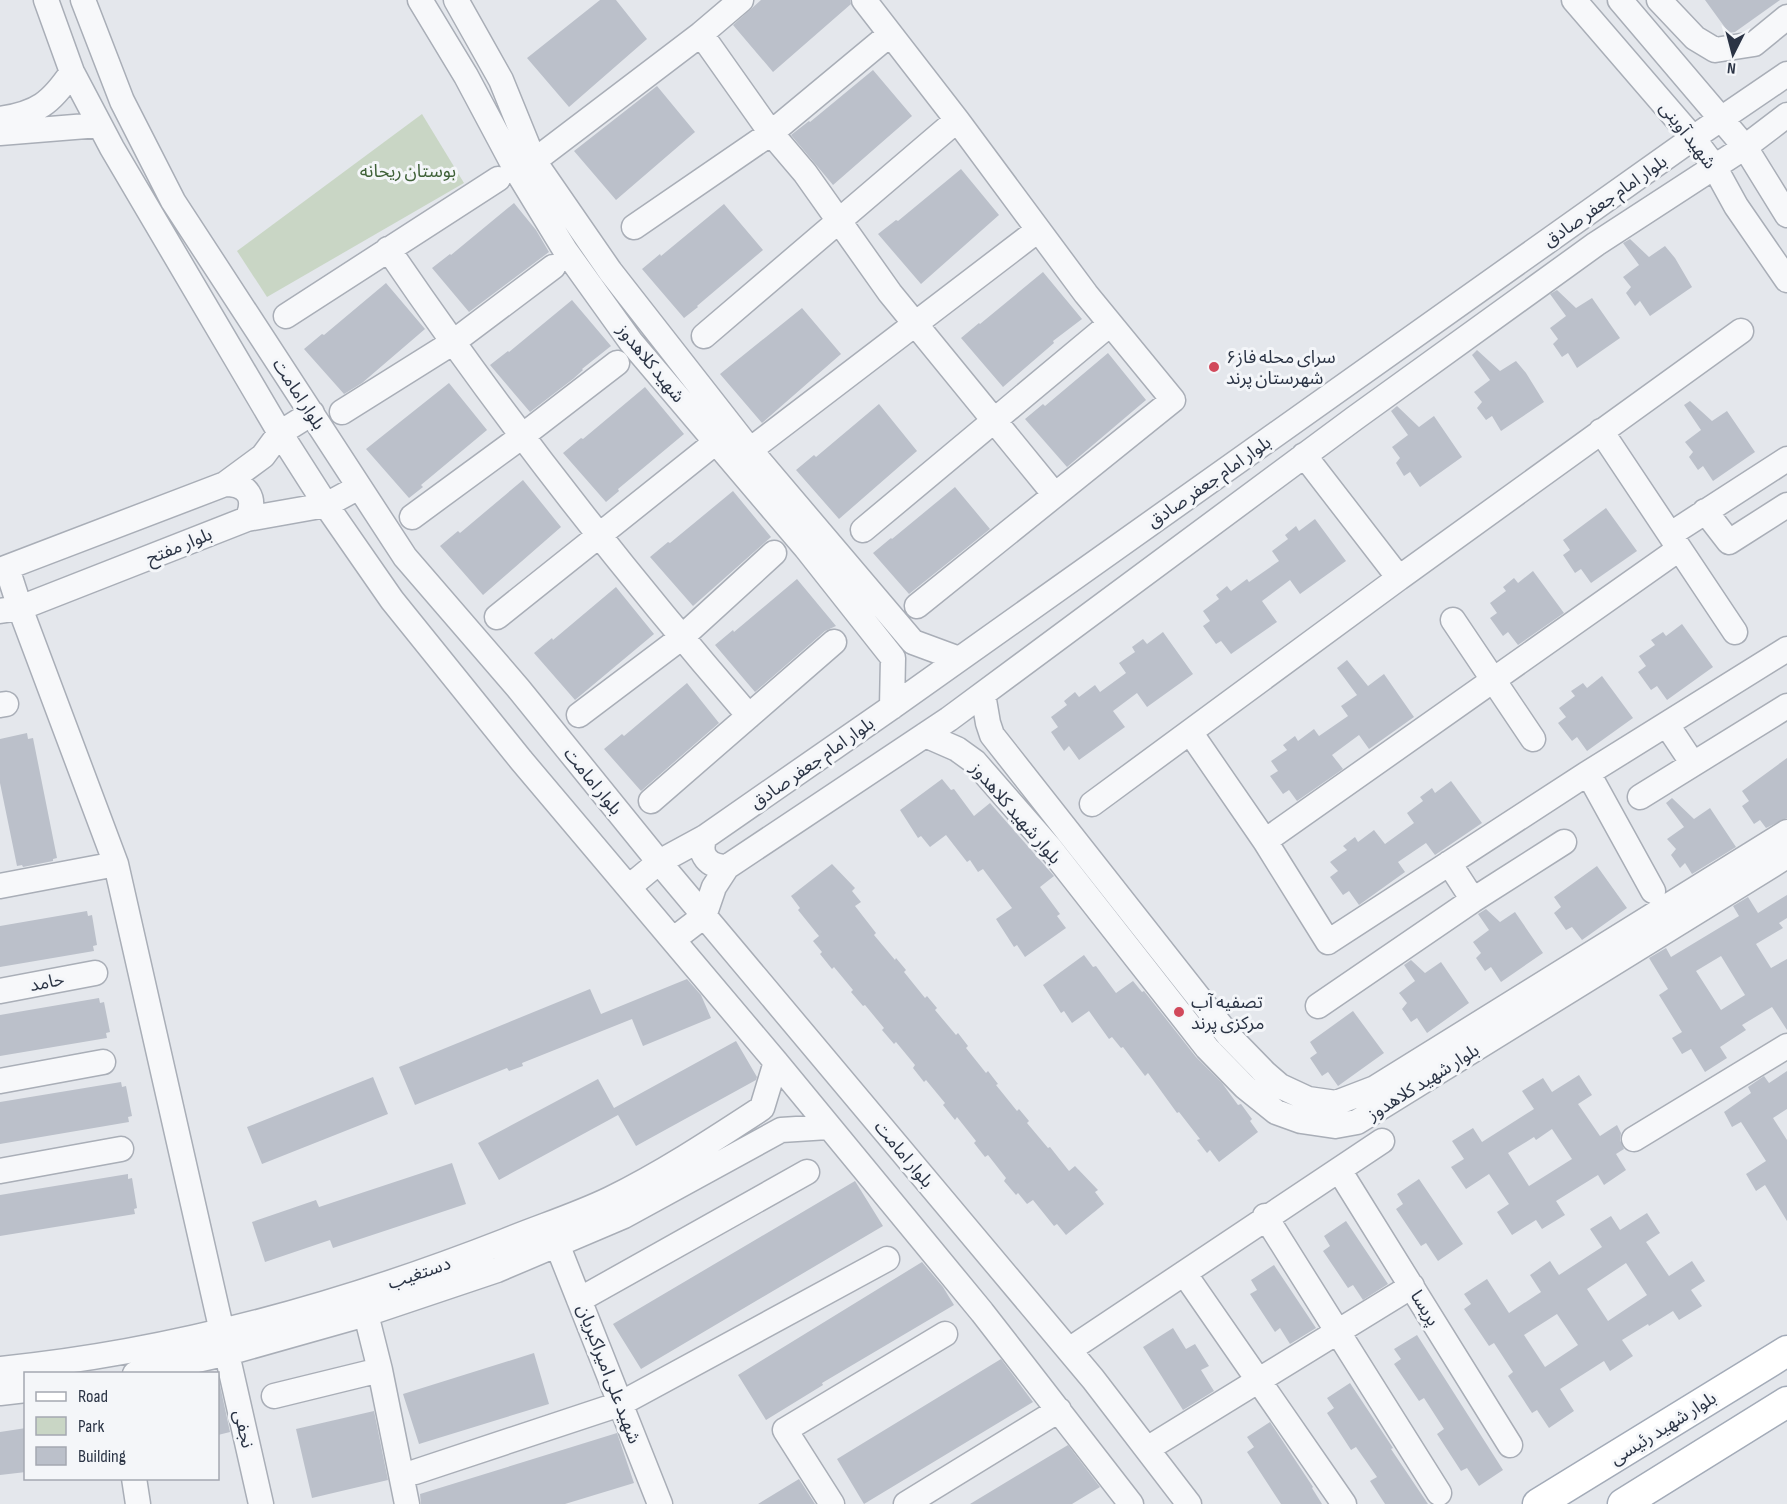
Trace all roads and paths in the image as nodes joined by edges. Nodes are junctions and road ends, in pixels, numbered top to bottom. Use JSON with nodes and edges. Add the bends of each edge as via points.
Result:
{"nodes":[{"id":1,"x":46,"y":0,"type":"edge"},
{"id":2,"x":83,"y":0,"type":"edge"},
{"id":3,"x":420,"y":0,"type":"edge"},
{"id":4,"x":456,"y":0,"type":"edge"},
{"id":5,"x":741,"y":0,"type":"edge"},
{"id":6,"x":864,"y":0,"type":"edge"},
{"id":7,"x":1574,"y":0,"type":"edge"},
{"id":8,"x":1620,"y":0,"type":"edge"},
{"id":9,"x":1659,"y":0,"type":"edge"},
{"id":10,"x":1787,"y":18,"type":"edge"},
{"id":11,"x":702,"y":34,"type":"junction"},
{"id":12,"x":889,"y":35,"type":"junction"},
{"id":13,"x":491,"y":63,"type":"junction"},
{"id":14,"x":72,"y":72,"type":"junction"},
{"id":15,"x":1787,"y":74,"type":"edge"},
{"id":16,"x":466,"y":76,"type":"junction"},
{"id":17,"x":1787,"y":115,"type":"edge"},
{"id":18,"x":0,"y":119,"type":"edge"},
{"id":19,"x":1722,"y":119,"type":"junction"},
{"id":20,"x":957,"y":120,"type":"junction"},
{"id":21,"x":99,"y":125,"type":"junction"},
{"id":22,"x":0,"y":133,"type":"edge"},
{"id":23,"x":771,"y":133,"type":"junction"},
{"id":24,"x":1693,"y":138,"type":"junction"},
{"id":25,"x":1744,"y":147,"type":"junction"},
{"id":26,"x":534,"y":161,"type":"junction"},
{"id":27,"x":1714,"y":166,"type":"junction"},
{"id":28,"x":498,"y":179,"type":"dead end"},
{"id":29,"x":1768,"y":185,"type":"junction"},
{"id":30,"x":1736,"y":206,"type":"junction"},
{"id":31,"x":1787,"y":215,"type":"edge"},
{"id":32,"x":839,"y":221,"type":"junction"},
{"id":33,"x":634,"y":227,"type":"dead end"},
{"id":34,"x":1038,"y":230,"type":"junction"},
{"id":35,"x":388,"y":249,"type":"junction"},
{"id":36,"x":553,"y":267,"type":"dead end"},
{"id":37,"x":1787,"y":280,"type":"edge"},
{"id":38,"x":286,"y":316,"type":"dead end"},
{"id":39,"x":914,"y":323,"type":"junction"},
{"id":40,"x":1110,"y":324,"type":"junction"},
{"id":41,"x":1741,"y":331,"type":"dead end"},
{"id":42,"x":704,"y":336,"type":"dead end"},
{"id":43,"x":452,"y":343,"type":"junction"},
{"id":44,"x":617,"y":363,"type":"dead end"},
{"id":45,"x":342,"y":412,"type":"dead end"},
{"id":46,"x":312,"y":413,"type":"junction"},
{"id":47,"x":994,"y":421,"type":"junction"},
{"id":48,"x":1601,"y":431,"type":"junction"},
{"id":49,"x":280,"y":433,"type":"junction"},
{"id":50,"x":521,"y":437,"type":"junction"},
{"id":51,"x":716,"y":442,"type":"junction"},
{"id":52,"x":750,"y":450,"type":"junction"},
{"id":53,"x":1304,"y":455,"type":"junction"},
{"id":54,"x":1787,"y":459,"type":"edge"},
{"id":55,"x":225,"y":484,"type":"junction"},
{"id":56,"x":359,"y":487,"type":"junction"},
{"id":57,"x":1055,"y":495,"type":"junction"},
{"id":58,"x":326,"y":505,"type":"junction"},
{"id":59,"x":1787,"y":505,"type":"edge"},
{"id":60,"x":1706,"y":511,"type":"junction"},
{"id":61,"x":412,"y":517,"type":"dead end"},
{"id":62,"x":247,"y":519,"type":"junction"},
{"id":63,"x":864,"y":530,"type":"dead end"},
{"id":64,"x":599,"y":535,"type":"junction"},
{"id":65,"x":814,"y":541,"type":"junction"},
{"id":66,"x":1675,"y":542,"type":"junction"},
{"id":67,"x":774,"y":553,"type":"dead end"},
{"id":68,"x":3,"y":569,"type":"edge"},
{"id":69,"x":1399,"y":578,"type":"junction"},
{"id":70,"x":917,"y":606,"type":"dead end"},
{"id":71,"x":10,"y":609,"type":"edge"},
{"id":72,"x":497,"y":617,"type":"dead end"},
{"id":73,"x":1453,"y":620,"type":"dead end"},
{"id":74,"x":1735,"y":632,"type":"dead end"},
{"id":75,"x":681,"y":638,"type":"junction"},
{"id":76,"x":834,"y":642,"type":"dead end"},
{"id":77,"x":913,"y":642,"type":"junction"},
{"id":78,"x":1787,"y":649,"type":"edge"},
{"id":79,"x":893,"y":658,"type":"junction"},
{"id":80,"x":959,"y":659,"type":"junction"},
{"id":81,"x":1493,"y":680,"type":"junction"},
{"id":82,"x":983,"y":694,"type":"junction"},
{"id":83,"x":1787,"y":706,"type":"edge"},
{"id":84,"x":892,"y":707,"type":"junction"},
{"id":85,"x":579,"y":715,"type":"dead end"},
{"id":86,"x":749,"y":716,"type":"junction"},
{"id":87,"x":1667,"y":724,"type":"junction"},
{"id":88,"x":1190,"y":732,"type":"junction"},
{"id":89,"x":925,"y":735,"type":"junction"},
{"id":90,"x":1533,"y":739,"type":"dead end"},
{"id":91,"x":1693,"y":764,"type":"junction"},
{"id":92,"x":1588,"y":772,"type":"junction"},
{"id":93,"x":1640,"y":797,"type":"dead end"},
{"id":94,"x":651,"y":801,"type":"dead end"},
{"id":95,"x":1092,"y":804,"type":"dead end"},
{"id":96,"x":1787,"y":832,"type":"edge"},
{"id":97,"x":705,"y":837,"type":"junction"},
{"id":98,"x":1265,"y":842,"type":"junction"},
{"id":99,"x":1564,"y":842,"type":"dead end"},
{"id":100,"x":1787,"y":856,"type":"edge"},
{"id":101,"x":659,"y":862,"type":"junction"},
{"id":102,"x":1449,"y":863,"type":"junction"},
{"id":103,"x":116,"y":864,"type":"junction"},
{"id":104,"x":727,"y":867,"type":"junction"},
{"id":105,"x":0,"y":886,"type":"edge"},
{"id":106,"x":629,"y":887,"type":"junction"},
{"id":107,"x":1653,"y":891,"type":"dead end"},
{"id":108,"x":1473,"y":900,"type":"junction"},
{"id":109,"x":704,"y":916,"type":"junction"},
{"id":110,"x":674,"y":939,"type":"junction"},
{"id":111,"x":95,"y":973,"type":"dead end"},
{"id":112,"x":0,"y":991,"type":"edge"},
{"id":113,"x":1318,"y":1006,"type":"dead end"},
{"id":114,"x":1787,"y":1046,"type":"edge"},
{"id":115,"x":103,"y":1062,"type":"dead end"},
{"id":116,"x":776,"y":1062,"type":"junction"},
{"id":117,"x":0,"y":1081,"type":"edge"},
{"id":118,"x":762,"y":1108,"type":"junction"},
{"id":119,"x":828,"y":1127,"type":"junction"},
{"id":120,"x":781,"y":1130,"type":"junction"},
{"id":121,"x":1634,"y":1139,"type":"dead end"},
{"id":122,"x":1382,"y":1141,"type":"dead end"},
{"id":123,"x":120,"y":1149,"type":"dead end"},
{"id":124,"x":1339,"y":1170,"type":"junction"},
{"id":125,"x":0,"y":1171,"type":"edge"},
{"id":126,"x":807,"y":1172,"type":"dead end"},
{"id":127,"x":1266,"y":1217,"type":"junction"},
{"id":128,"x":557,"y":1244,"type":"junction"},
{"id":129,"x":887,"y":1259,"type":"dead end"},
{"id":130,"x":1184,"y":1273,"type":"junction"},
{"id":131,"x":1412,"y":1286,"type":"junction"},
{"id":132,"x":579,"y":1300,"type":"junction"},
{"id":133,"x":366,"y":1314,"type":"junction"},
{"id":134,"x":1338,"y":1332,"type":"junction"},
{"id":135,"x":945,"y":1334,"type":"dead end"},
{"id":136,"x":224,"y":1342,"type":"junction"},
{"id":137,"x":1069,"y":1350,"type":"junction"},
{"id":138,"x":1787,"y":1351,"type":"edge"},
{"id":139,"x":0,"y":1369,"type":"edge"},
{"id":140,"x":380,"y":1370,"type":"junction"},
{"id":141,"x":141,"y":1372,"type":"edge"},
{"id":142,"x":1258,"y":1380,"type":"junction"},
{"id":143,"x":24,"y":1390,"type":"edge"},
{"id":144,"x":0,"y":1393,"type":"edge"},
{"id":145,"x":274,"y":1396,"type":"dead end"},
{"id":146,"x":1787,"y":1402,"type":"edge"},
{"id":147,"x":620,"y":1404,"type":"junction"},
{"id":148,"x":1059,"y":1410,"type":"junction"},
{"id":149,"x":1510,"y":1445,"type":"dead end"},
{"id":150,"x":1147,"y":1449,"type":"junction"},
{"id":151,"x":415,"y":1472,"type":"dead end"},
{"id":152,"x":134,"y":1480,"type":"edge"},
{"id":153,"x":1439,"y":1493,"type":"dead end"},
{"id":154,"x":138,"y":1504,"type":"edge"},
{"id":155,"x":261,"y":1504,"type":"edge"},
{"id":156,"x":407,"y":1504,"type":"edge"},
{"id":157,"x":660,"y":1504,"type":"edge"},
{"id":158,"x":832,"y":1504,"type":"edge"},
{"id":159,"x":906,"y":1504,"type":"edge"},
{"id":160,"x":1131,"y":1504,"type":"edge"},
{"id":161,"x":1189,"y":1504,"type":"edge"},
{"id":162,"x":1344,"y":1504,"type":"edge"},
{"id":163,"x":1538,"y":1504,"type":"edge"},
{"id":164,"x":1623,"y":1504,"type":"edge"}],
"edges":[{"from":1,"to":14,"type":"street","name":"بلوار امامت"},
{"from":2,"to":46,"type":"street","name":"بلوار امامت","via":[[122,101],[173,201]]},
{"from":3,"to":16,"type":"street","name":"شهید کلاهدوز"},
{"from":4,"to":13,"type":"street","name":"شهید کلاهدوز"},
{"from":5,"to":11,"type":"street"},
{"from":6,"to":12,"type":"street"},
{"from":7,"to":24,"type":"street","name":"شهید آوینی"},
{"from":8,"to":19,"type":"street","name":"شهید آوینی"},
{"from":9,"to":10,"type":"street","via":[[1695,38],[1715,50],[1754,44]]},
{"from":11,"to":23,"type":"street"},
{"from":11,"to":26,"type":"street"},
{"from":12,"to":20,"type":"street"},
{"from":12,"to":23,"type":"street"},
{"from":13,"to":16,"type":"street"},
{"from":13,"to":26,"type":"street","name":"شهید کلاهدوز"},
{"from":14,"to":18,"type":"street","via":[[46,102],[24,115]]},
{"from":14,"to":21,"type":"street","name":"بلوار امامت"},
{"from":15,"to":19,"type":"street","name":"بلوار امام جعفر صادق"},
{"from":16,"to":51,"type":"street","name":"شهید کلاهدوز","via":[[565,250],[631,342]]},
{"from":17,"to":25,"type":"street","name":"بلوار امام جعفر صادق"},
{"from":19,"to":24,"type":"street","name":"بلوار امام جعفر صادق"},
{"from":19,"to":25,"type":"street","name":"شهید آوینی"},
{"from":20,"to":32,"type":"street"},
{"from":20,"to":34,"type":"street"},
{"from":21,"to":22,"type":"street"},
{"from":21,"to":49,"type":"street","name":"بلوار امامت"},
{"from":23,"to":32,"type":"street","via":[[805,172]]},
{"from":23,"to":33,"type":"street"},
{"from":24,"to":27,"type":"street","name":"شهید آوینی"},
{"from":24,"to":80,"type":"street","name":"بلوار امام جعفر صادق"},
{"from":25,"to":27,"type":"street","name":"بلوار امام جعفر صادق"},
{"from":25,"to":29,"type":"street","name":"شهید آوینی"},
{"from":26,"to":52,"type":"street","name":"شهید کلاهدوز","via":[[610,271]]},
{"from":27,"to":30,"type":"street","name":"شهید آوینی"},
{"from":27,"to":53,"type":"street","name":"بلوار امام جعفر صادق","via":[[1596,244]]},
{"from":28,"to":35,"type":"street"},
{"from":29,"to":30,"type":"street","via":[[1742,184]]},
{"from":29,"to":31,"type":"street","name":"شهید آوینی"},
{"from":30,"to":37,"type":"street","name":"شهید آوینی"},
{"from":32,"to":39,"type":"street"},
{"from":32,"to":42,"type":"street"},
{"from":34,"to":39,"type":"street"},
{"from":34,"to":40,"type":"street"},
{"from":35,"to":38,"type":"street"},
{"from":35,"to":43,"type":"street"},
{"from":36,"to":43,"type":"street"},
{"from":39,"to":47,"type":"street"},
{"from":39,"to":52,"type":"street"},
{"from":40,"to":47,"type":"street"},
{"from":40,"to":57,"type":"street","via":[[1173,400]]},
{"from":41,"to":48,"type":"street"},
{"from":43,"to":45,"type":"street"},
{"from":43,"to":50,"type":"street"},
{"from":44,"to":50,"type":"street"},
{"from":46,"to":49,"type":"street"},
{"from":46,"to":56,"type":"street","name":"بلوار امامت"},
{"from":47,"to":57,"type":"street"},
{"from":47,"to":63,"type":"street"},
{"from":48,"to":66,"type":"street"},
{"from":48,"to":69,"type":"street"},
{"from":49,"to":55,"type":"street","via":[[263,456]]},
{"from":49,"to":58,"type":"street","name":"بلوار امامت"},
{"from":50,"to":61,"type":"street"},
{"from":50,"to":64,"type":"street"},
{"from":51,"to":64,"type":"street"},
{"from":51,"to":65,"type":"street","name":"شهید کلاهدوز"},
{"from":52,"to":65,"type":"street","name":"شهید کلاهدوز"},
{"from":53,"to":69,"type":"street"},
{"from":53,"to":82,"type":"street","name":"بلوار امام جعفر صادق"},
{"from":54,"to":60,"type":"street"},
{"from":55,"to":62,"type":"street","via":[[246,489],[252,509]]},
{"from":55,"to":68,"type":"street"},
{"from":56,"to":58,"type":"street","name":"بلوار مفتح"},
{"from":56,"to":101,"type":"street","name":"بلوار امامت","via":[[405,557],[518,688]]},
{"from":57,"to":70,"type":"street"},
{"from":58,"to":62,"type":"street","name":"بلوار مفتح"},
{"from":58,"to":106,"type":"street","name":"بلوار امامت","via":[[392,600]]},
{"from":59,"to":60,"type":"street","via":[[1729,542]]},
{"from":60,"to":66,"type":"street"},
{"from":62,"to":71,"type":"street","name":"بلوار مفتح"},
{"from":64,"to":72,"type":"street"},
{"from":64,"to":75,"type":"street"},
{"from":65,"to":77,"type":"street","name":"شهید کلاهدوز"},
{"from":65,"to":79,"type":"street","name":"شهید کلاهدوز"},
{"from":66,"to":74,"type":"street"},
{"from":66,"to":81,"type":"street"},
{"from":67,"to":75,"type":"street"},
{"from":68,"to":71,"type":"street","name":"نجفی"},
{"from":69,"to":88,"type":"street"},
{"from":71,"to":103,"type":"street","name":"نجفی"},
{"from":73,"to":81,"type":"street"},
{"from":75,"to":85,"type":"street"},
{"from":75,"to":86,"type":"street"},
{"from":76,"to":86,"type":"street"},
{"from":77,"to":79,"type":"street","via":[[909,657]]},
{"from":77,"to":80,"type":"street","name":"شهید کلاهدوز"},
{"from":78,"to":87,"type":"street"},
{"from":79,"to":84,"type":"street"},
{"from":80,"to":84,"type":"street","name":"بلوار امام جعفر صادق"},
{"from":81,"to":90,"type":"street"},
{"from":81,"to":98,"type":"street"},
{"from":82,"to":89,"type":"street","name":"بلوار امام جعفر صادق"},
{"from":82,"to":96,"type":"street","name":"بلوار شهید کلاهدوز","via":[[993,735],[1229,1036],[1280,1086],[1308,1099],[1336,1103],[1375,1088]]},
{"from":83,"to":91,"type":"street"},
{"from":84,"to":97,"type":"street","name":"بلوار امام جعفر صادق"},
{"from":86,"to":94,"type":"street"},
{"from":87,"to":91,"type":"street"},
{"from":87,"to":92,"type":"street"},
{"from":88,"to":95,"type":"street"},
{"from":88,"to":98,"type":"street"},
{"from":89,"to":100,"type":"street","name":"بلوار شهید کلاهدوز","via":[[975,762],[1050,848],[1207,1048],[1245,1087],[1276,1112],[1335,1126],[1357,1122]]},
{"from":89,"to":104,"type":"street","name":"بلوار امام جعفر صادق"},
{"from":91,"to":93,"type":"street"},
{"from":92,"to":102,"type":"street"},
{"from":92,"to":107,"type":"street"},
{"from":97,"to":101,"type":"street","name":"بلوار امام جعفر صادق"},
{"from":97,"to":104,"type":"street","via":[[701,845],[704,858],[711,864]]},
{"from":98,"to":102,"type":"street","via":[[1328,942]]},
{"from":99,"to":108,"type":"street"},
{"from":101,"to":106,"type":"street","name":"بلوار امام جعفر صادق"},
{"from":101,"to":109,"type":"street","name":"بلوار امامت"},
{"from":102,"to":108,"type":"street"},
{"from":103,"to":105,"type":"street"},
{"from":103,"to":136,"type":"street","name":"نجفی"},
{"from":104,"to":109,"type":"street","name":"بلوار امام جعفر صادق","via":[[714,887]]},
{"from":106,"to":110,"type":"street","name":"بلوار امامت"},
{"from":108,"to":113,"type":"street"},
{"from":109,"to":110,"type":"street"},
{"from":109,"to":137,"type":"street","name":"بلوار امامت"},
{"from":110,"to":116,"type":"street","name":"بلوار امامت"},
{"from":111,"to":112,"type":"street","name":"حامد"},
{"from":114,"to":121,"type":"street"},
{"from":115,"to":117,"type":"street"},
{"from":116,"to":118,"type":"street"},
{"from":116,"to":119,"type":"street","name":"بلوار امامت"},
{"from":118,"to":120,"type":"street","via":[[782,1114]]},
{"from":118,"to":136,"type":"street","name":"دستغیب","via":[[609,1199],[452,1261]]},
{"from":119,"to":120,"type":"street","name":"دستغیب"},
{"from":119,"to":148,"type":"street","name":"بلوار امامت"},
{"from":120,"to":128,"type":"street","name":"دستغیب","via":[[624,1215]]},
{"from":122,"to":124,"type":"street"},
{"from":123,"to":125,"type":"street"},
{"from":124,"to":127,"type":"street"},
{"from":124,"to":131,"type":"street","name":"پریسا"},
{"from":126,"to":132,"type":"street"},
{"from":127,"to":130,"type":"street"},
{"from":127,"to":134,"type":"street"},
{"from":128,"to":132,"type":"street","name":"شهید علی امیراکبریان"},
{"from":128,"to":133,"type":"street","name":"دستغیب","via":[[497,1270]]},
{"from":129,"to":147,"type":"street"},
{"from":130,"to":137,"type":"street"},
{"from":130,"to":142,"type":"street"},
{"from":131,"to":134,"type":"street"},
{"from":131,"to":149,"type":"street","name":"پریسا"},
{"from":132,"to":147,"type":"street","name":"شهید علی امیراکبریان"},
{"from":133,"to":136,"type":"street","name":"دستغیب"},
{"from":133,"to":140,"type":"street"},
{"from":134,"to":142,"type":"street"},
{"from":134,"to":153,"type":"street"},
{"from":135,"to":158,"type":"street","via":[[784,1430]]},
{"from":136,"to":139,"type":"street","name":"دستغیب","via":[[144,1348]]},
{"from":136,"to":141,"type":"street","name":"دستغیب"},
{"from":136,"to":155,"type":"street","name":"نجفی"},
{"from":137,"to":150,"type":"street","name":"بلوار امامت"},
{"from":138,"to":163,"type":"main road","name":"بلوار شهید رئیسی"},
{"from":140,"to":145,"type":"street"},
{"from":140,"to":156,"type":"street"},
{"from":142,"to":150,"type":"street"},
{"from":142,"to":162,"type":"street"},
{"from":143,"to":144,"type":"street"},
{"from":146,"to":164,"type":"main road"},
{"from":147,"to":151,"type":"street"},
{"from":147,"to":157,"type":"street","name":"شهید علی امیراکبریان"},
{"from":148,"to":159,"type":"street"},
{"from":148,"to":160,"type":"street","name":"بلوار امامت"},
{"from":150,"to":161,"type":"street","name":"بلوار امامت"},
{"from":152,"to":154,"type":"street"}]}
